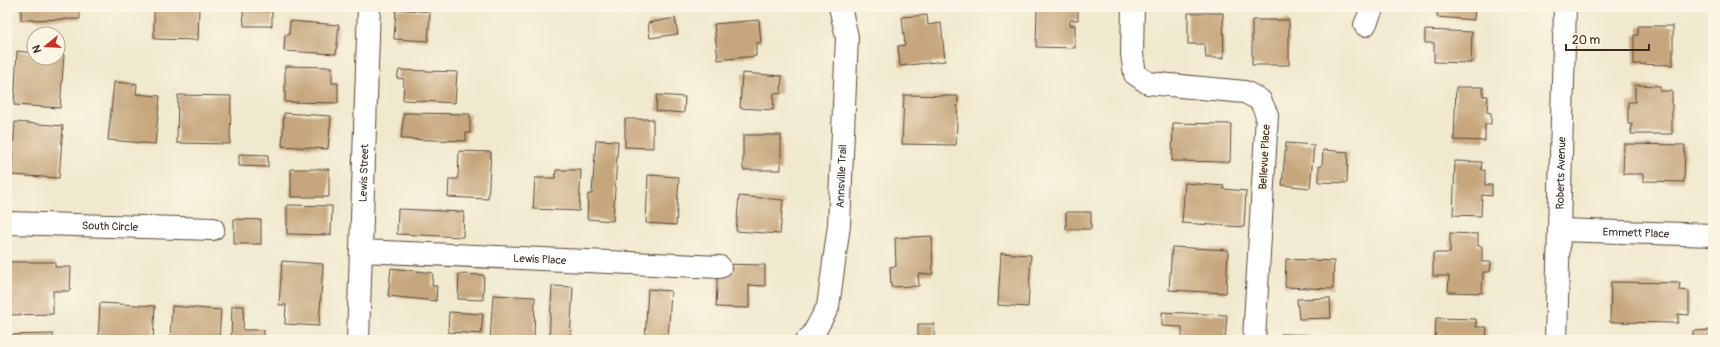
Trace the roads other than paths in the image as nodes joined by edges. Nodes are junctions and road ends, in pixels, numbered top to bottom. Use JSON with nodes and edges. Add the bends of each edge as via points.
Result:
{"nodes":[{"id":1,"x":369,"y":7,"type":"edge"},
{"id":2,"x":840,"y":7,"type":"edge"},
{"id":3,"x":1133,"y":7,"type":"edge"},
{"id":4,"x":1564,"y":7,"type":"edge"},
{"id":5,"x":7,"y":223,"type":"edge"},
{"id":6,"x":213,"y":229,"type":"dead end"},
{"id":7,"x":1559,"y":230,"type":"junction"},
{"id":8,"x":1713,"y":235,"type":"edge"},
{"id":9,"x":360,"y":252,"type":"junction"},
{"id":10,"x":720,"y":267,"type":"dead end"},
{"id":11,"x":358,"y":340,"type":"edge"},
{"id":12,"x":807,"y":340,"type":"edge"},
{"id":13,"x":1254,"y":340,"type":"edge"},
{"id":14,"x":1556,"y":340,"type":"edge"}],
"edges":[{"from":1,"to":9,"type":"street","name":"Lewis Street"},
{"from":2,"to":12,"type":"street","name":"Annsville Trail","via":[[848,37],[839,225],[828,307],[812,336]]},
{"from":3,"to":13,"type":"street","name":"Bellevue Place","via":[[1132,54],[1135,74],[1148,83],[1245,92],[1260,100],[1267,116]]},
{"from":4,"to":7,"type":"street","name":"Roberts Avenue"},
{"from":5,"to":6,"type":"street","name":"South Circle"},
{"from":7,"to":8,"type":"street","name":"Emmett Place"},
{"from":7,"to":14,"type":"street","name":"Roberts Avenue"},
{"from":9,"to":10,"type":"street","name":"Lewis Place"},
{"from":9,"to":11,"type":"street","name":"Lewis Street"}]}
